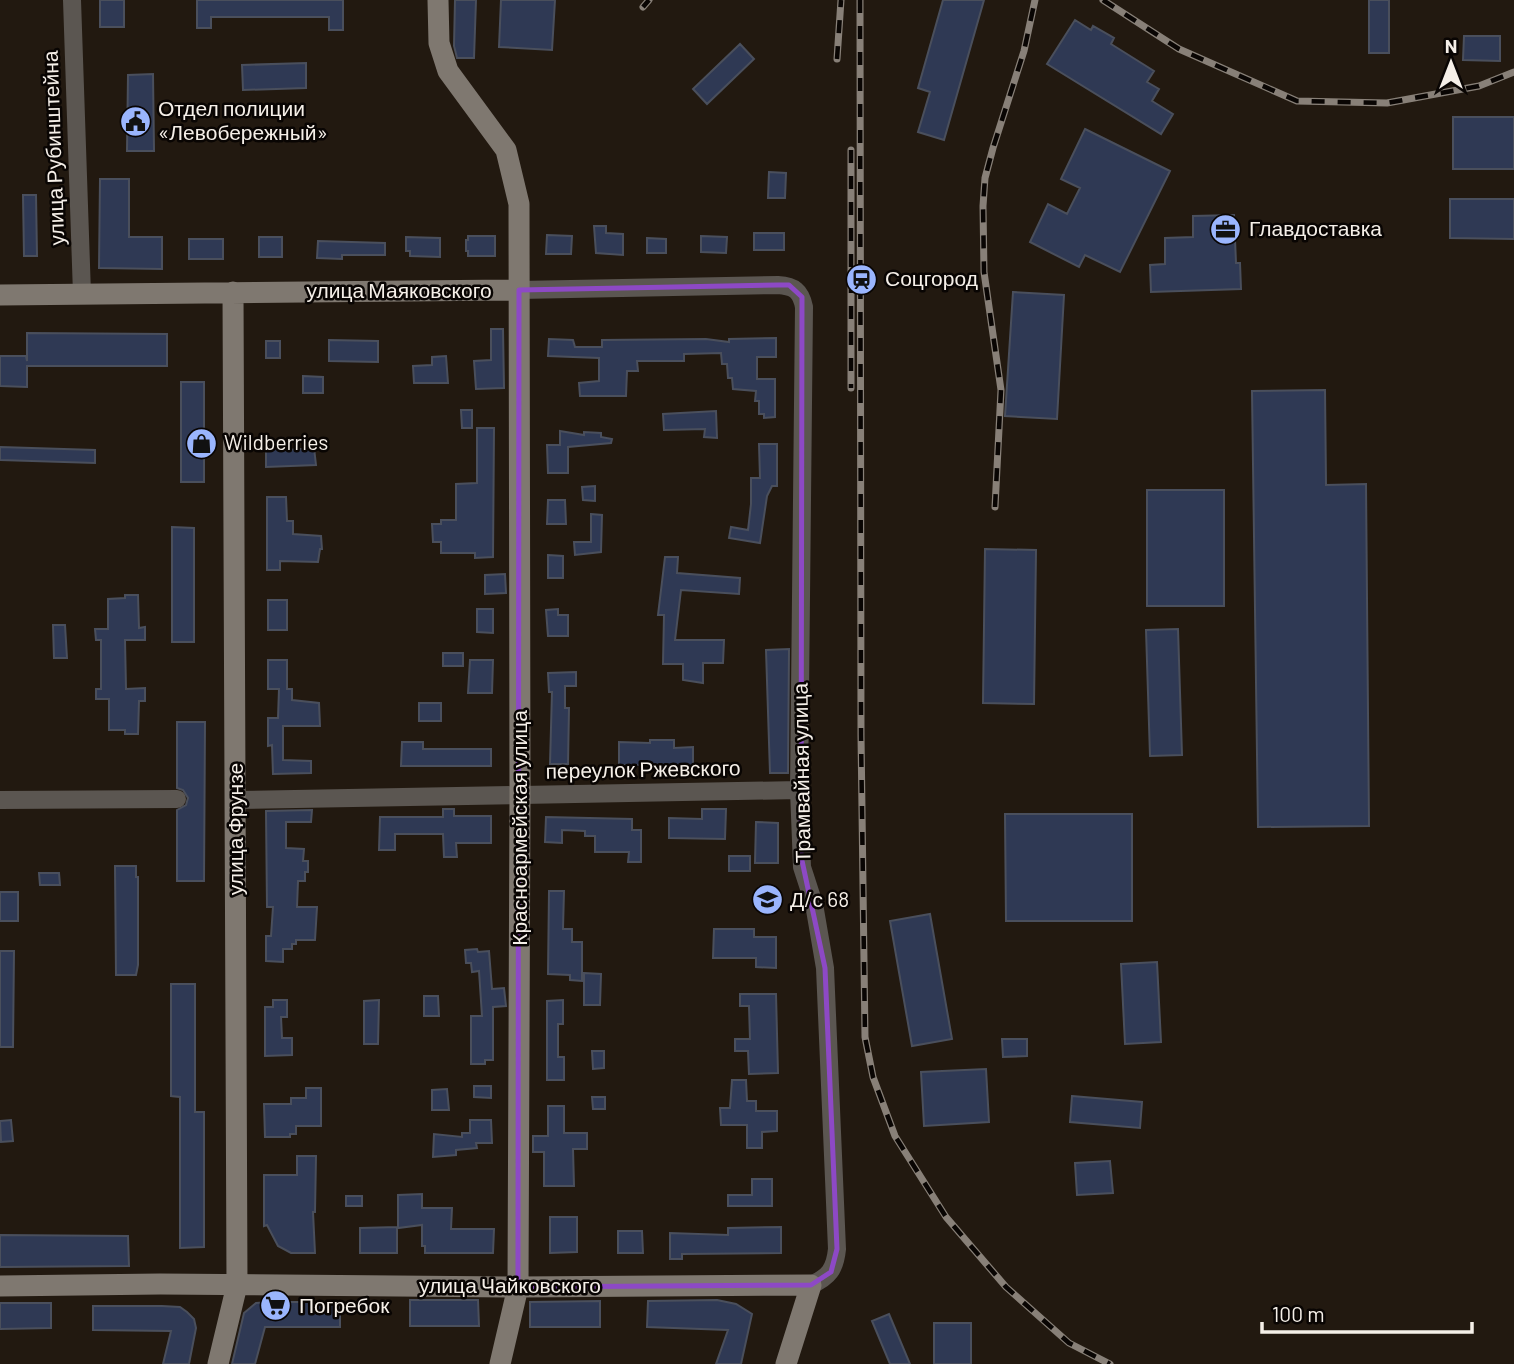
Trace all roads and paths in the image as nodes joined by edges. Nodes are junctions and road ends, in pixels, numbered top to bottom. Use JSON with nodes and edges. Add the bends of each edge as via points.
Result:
{"nodes":[{"id":1,"x":72,"y":0,"type":"edge"},
{"id":2,"x":438,"y":0,"type":"edge"},
{"id":3,"x":519,"y":290,"type":"junction"},
{"id":4,"x":797,"y":290,"type":"joint"},
{"id":5,"x":233,"y":292,"type":"junction"},
{"id":6,"x":82,"y":294,"type":"junction"},
{"id":7,"x":0,"y":295,"type":"edge"},
{"id":8,"x":799,"y":790,"type":"junction"},
{"id":9,"x":520,"y":794,"type":"junction"},
{"id":10,"x":177,"y":799,"type":"dead end"},
{"id":11,"x":0,"y":800,"type":"edge"},
{"id":12,"x":235,"y":800,"type":"junction"},
{"id":13,"x":811,"y":1284,"type":"junction"},
{"id":14,"x":237,"y":1285,"type":"junction"},
{"id":15,"x":0,"y":1286,"type":"edge"},
{"id":16,"x":518,"y":1287,"type":"junction"},
{"id":17,"x":218,"y":1364,"type":"edge"},
{"id":18,"x":500,"y":1364,"type":"edge"},
{"id":19,"x":786,"y":1364,"type":"edge"}],
"edges":[{"from":1,"to":6,"type":"street","name":"улица Рубинштейна"},
{"from":2,"to":3,"type":"street","name":"Красноармейская улица","via":[[439,43],[448,71],[506,150],[519,204]]},
{"from":3,"to":4,"type":"street","name":"улица Маяковского","via":[[778,285]]},
{"from":3,"to":5,"type":"street","name":"улица Маяковского"},
{"from":3,"to":9,"type":"street","name":"Красноармейская улица"},
{"from":4,"to":8,"type":"street","name":"Трамвайная улица","via":[[804,307]]},
{"from":5,"to":6,"type":"street","name":"улица Маяковского"},
{"from":5,"to":12,"type":"street","name":"улица Фрунзе"},
{"from":6,"to":7,"type":"street","name":"улица Маяковского"},
{"from":8,"to":9,"type":"street","name":"переулок Ржевского"},
{"from":8,"to":13,"type":"street","name":"Трамвайная улица","via":[[801,856],[825,968],[836,1249],[831,1272]]},
{"from":9,"to":12,"type":"street","name":"переулок Ржевского"},
{"from":9,"to":16,"type":"street","name":"Красноармейская улица"},
{"from":10,"to":11,"type":"street"},
{"from":12,"to":14,"type":"street","name":"улица Фрунзе"},
{"from":13,"to":16,"type":"street","name":"улица Чайковского"},
{"from":13,"to":19,"type":"street","name":"Трамвайная улица"},
{"from":14,"to":15,"type":"street","name":"улица Чайковского"},
{"from":14,"to":16,"type":"street","name":"улица Чайковского"},
{"from":14,"to":17,"type":"street","name":"улица Фрунзе"},
{"from":16,"to":18,"type":"street","name":"Красноармейская улица"}]}
